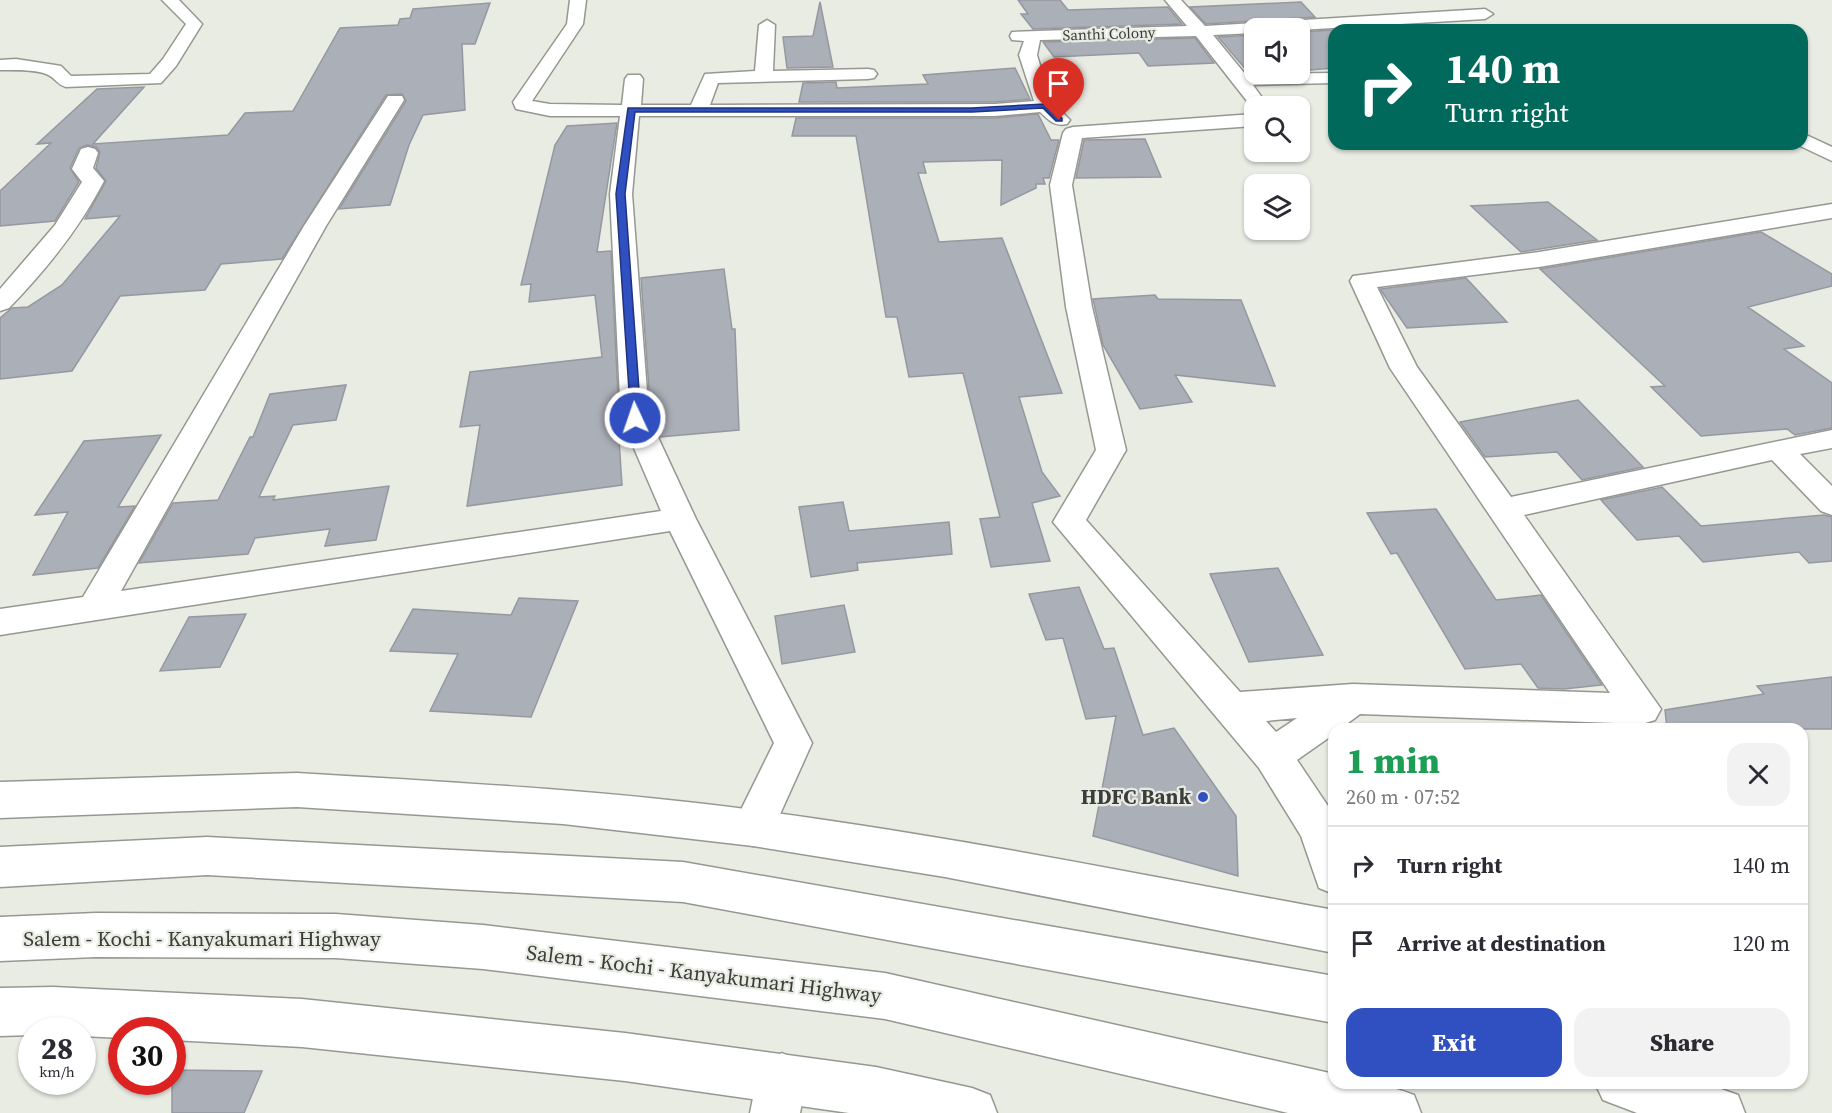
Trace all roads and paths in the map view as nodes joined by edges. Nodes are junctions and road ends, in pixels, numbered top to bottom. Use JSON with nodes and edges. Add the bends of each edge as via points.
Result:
{"nodes":[{"id":1,"x":170,"y":0,"type":"edge"},
{"id":2,"x":578,"y":0,"type":"edge"},
{"id":3,"x":1173,"y":0,"type":"edge"},
{"id":4,"x":1485,"y":14,"type":"dead end"},
{"id":5,"x":767,"y":25,"type":"dead end"},
{"id":6,"x":1200,"y":31,"type":"junction"},
{"id":7,"x":0,"y":65,"type":"edge"},
{"id":8,"x":868,"y":74,"type":"dead end"},
{"id":9,"x":764,"y":76,"type":"junction"},
{"id":10,"x":1328,"y":78,"type":"edge"},
{"id":11,"x":634,"y":79,"type":"dead end"},
{"id":12,"x":1240,"y":80,"type":"junction"},
{"id":13,"x":1251,"y":96,"type":"edge"},
{"id":14,"x":395,"y":100,"type":"dead end"},
{"id":15,"x":1045,"y":106,"type":"junction"},
{"id":16,"x":631,"y":110,"type":"junction"},
{"id":17,"x":698,"y":111,"type":"junction"},
{"id":18,"x":1244,"y":121,"type":"edge"},
{"id":19,"x":1073,"y":133,"type":"junction"},
{"id":20,"x":1808,"y":143,"type":"edge"},
{"id":21,"x":88,"y":153,"type":"dead end"},
{"id":22,"x":1832,"y":155,"type":"edge"},
{"id":23,"x":1832,"y":211,"type":"edge"},
{"id":24,"x":0,"y":303,"type":"edge"},
{"id":25,"x":1832,"y":439,"type":"edge"},
{"id":26,"x":1778,"y":450,"type":"junction"},
{"id":27,"x":1832,"y":504,"type":"edge"},
{"id":28,"x":1503,"y":509,"type":"junction"},
{"id":29,"x":680,"y":519,"type":"junction"},
{"id":30,"x":93,"y":609,"type":"junction"},
{"id":31,"x":0,"y":622,"type":"edge"},
{"id":32,"x":1353,"y":699,"type":"junction"},
{"id":33,"x":1232,"y":708,"type":"junction"},
{"id":34,"x":1273,"y":756,"type":"junction"},
{"id":35,"x":0,"y":800,"type":"edge"},
{"id":36,"x":753,"y":828,"type":"junction"},
{"id":37,"x":1328,"y":855,"type":"edge"},
{"id":38,"x":0,"y":867,"type":"edge"},
{"id":39,"x":1328,"y":931,"type":"edge"},
{"id":40,"x":0,"y":939,"type":"edge"},
{"id":41,"x":1328,"y":999,"type":"edge"},
{"id":42,"x":0,"y":1012,"type":"edge"},
{"id":43,"x":1640,"y":1089,"type":"edge"},
{"id":44,"x":778,"y":1096,"type":"edge"},
{"id":45,"x":972,"y":1113,"type":"edge"},
{"id":46,"x":1396,"y":1113,"type":"edge"},
{"id":47,"x":1720,"y":1113,"type":"edge"}],
"edges":[{"from":1,"to":7,"type":"main road","via":[[194,24],[155,79],[66,82],[55,70]]},
{"from":2,"to":16,"type":"main road","via":[[575,24],[523,105],[550,110]]},
{"from":3,"to":6,"type":"main road"},
{"from":4,"to":6,"type":"main road","name":"Santhi Colony"},
{"from":5,"to":9,"type":"main road"},
{"from":6,"to":12,"type":"main road"},
{"from":6,"to":15,"type":"main road","name":"Santhi Colony","via":[[1025,36],[1032,44],[1028,55]]},
{"from":8,"to":9,"type":"main road"},
{"from":9,"to":17,"type":"main road","via":[[711,78]]},
{"from":10,"to":12,"type":"main road"},
{"from":11,"to":16,"type":"main road"},
{"from":12,"to":13,"type":"main road"},
{"from":14,"to":30,"type":"main road","via":[[315,226]]},
{"from":15,"to":17,"type":"main road","via":[[995,110]]},
{"from":15,"to":19,"type":"main road"},
{"from":16,"to":17,"type":"main road"},
{"from":16,"to":29,"type":"main road","via":[[621,194],[635,418]]},
{"from":18,"to":19,"type":"main road"},
{"from":19,"to":33,"type":"main road","via":[[1061,185],[1079,307],[1111,450],[1069,522]]},
{"from":20,"to":22,"type":"main road"},
{"from":21,"to":24,"type":"main road","via":[[82,169],[93,181],[81,206],[26,277]]},
{"from":23,"to":28,"type":"main road","via":[[1535,261],[1362,281],[1404,368]]},
{"from":25,"to":26,"type":"main road"},
{"from":26,"to":27,"type":"main road"},
{"from":26,"to":28,"type":"main road"},
{"from":28,"to":32,"type":"main road","via":[[1642,709]]},
{"from":29,"to":30,"type":"main road"},
{"from":29,"to":36,"type":"main road","via":[[793,743]]},
{"from":30,"to":31,"type":"main road"},
{"from":32,"to":33,"type":"main road"},
{"from":32,"to":34,"type":"main road"},
{"from":33,"to":34,"type":"main road"},
{"from":34,"to":37,"type":"main road","via":[[1320,830]]},
{"from":35,"to":36,"type":"main road","via":[[297,790],[563,806]]},
{"from":36,"to":39,"type":"main road","via":[[945,858]]},
{"from":38,"to":41,"type":"main road","via":[[207,856],[683,882]]},
{"from":40,"to":46,"type":"main road","name":"Salem - Kochi - Kanyakumari Highway","via":[[96,935],[336,936],[483,947],[885,996]]},
{"from":42,"to":44,"type":"main road","via":[[302,1023],[625,1057]]},
{"from":43,"to":47,"type":"main road"},
{"from":44,"to":45,"type":"main road","via":[[876,1092]]}]}
